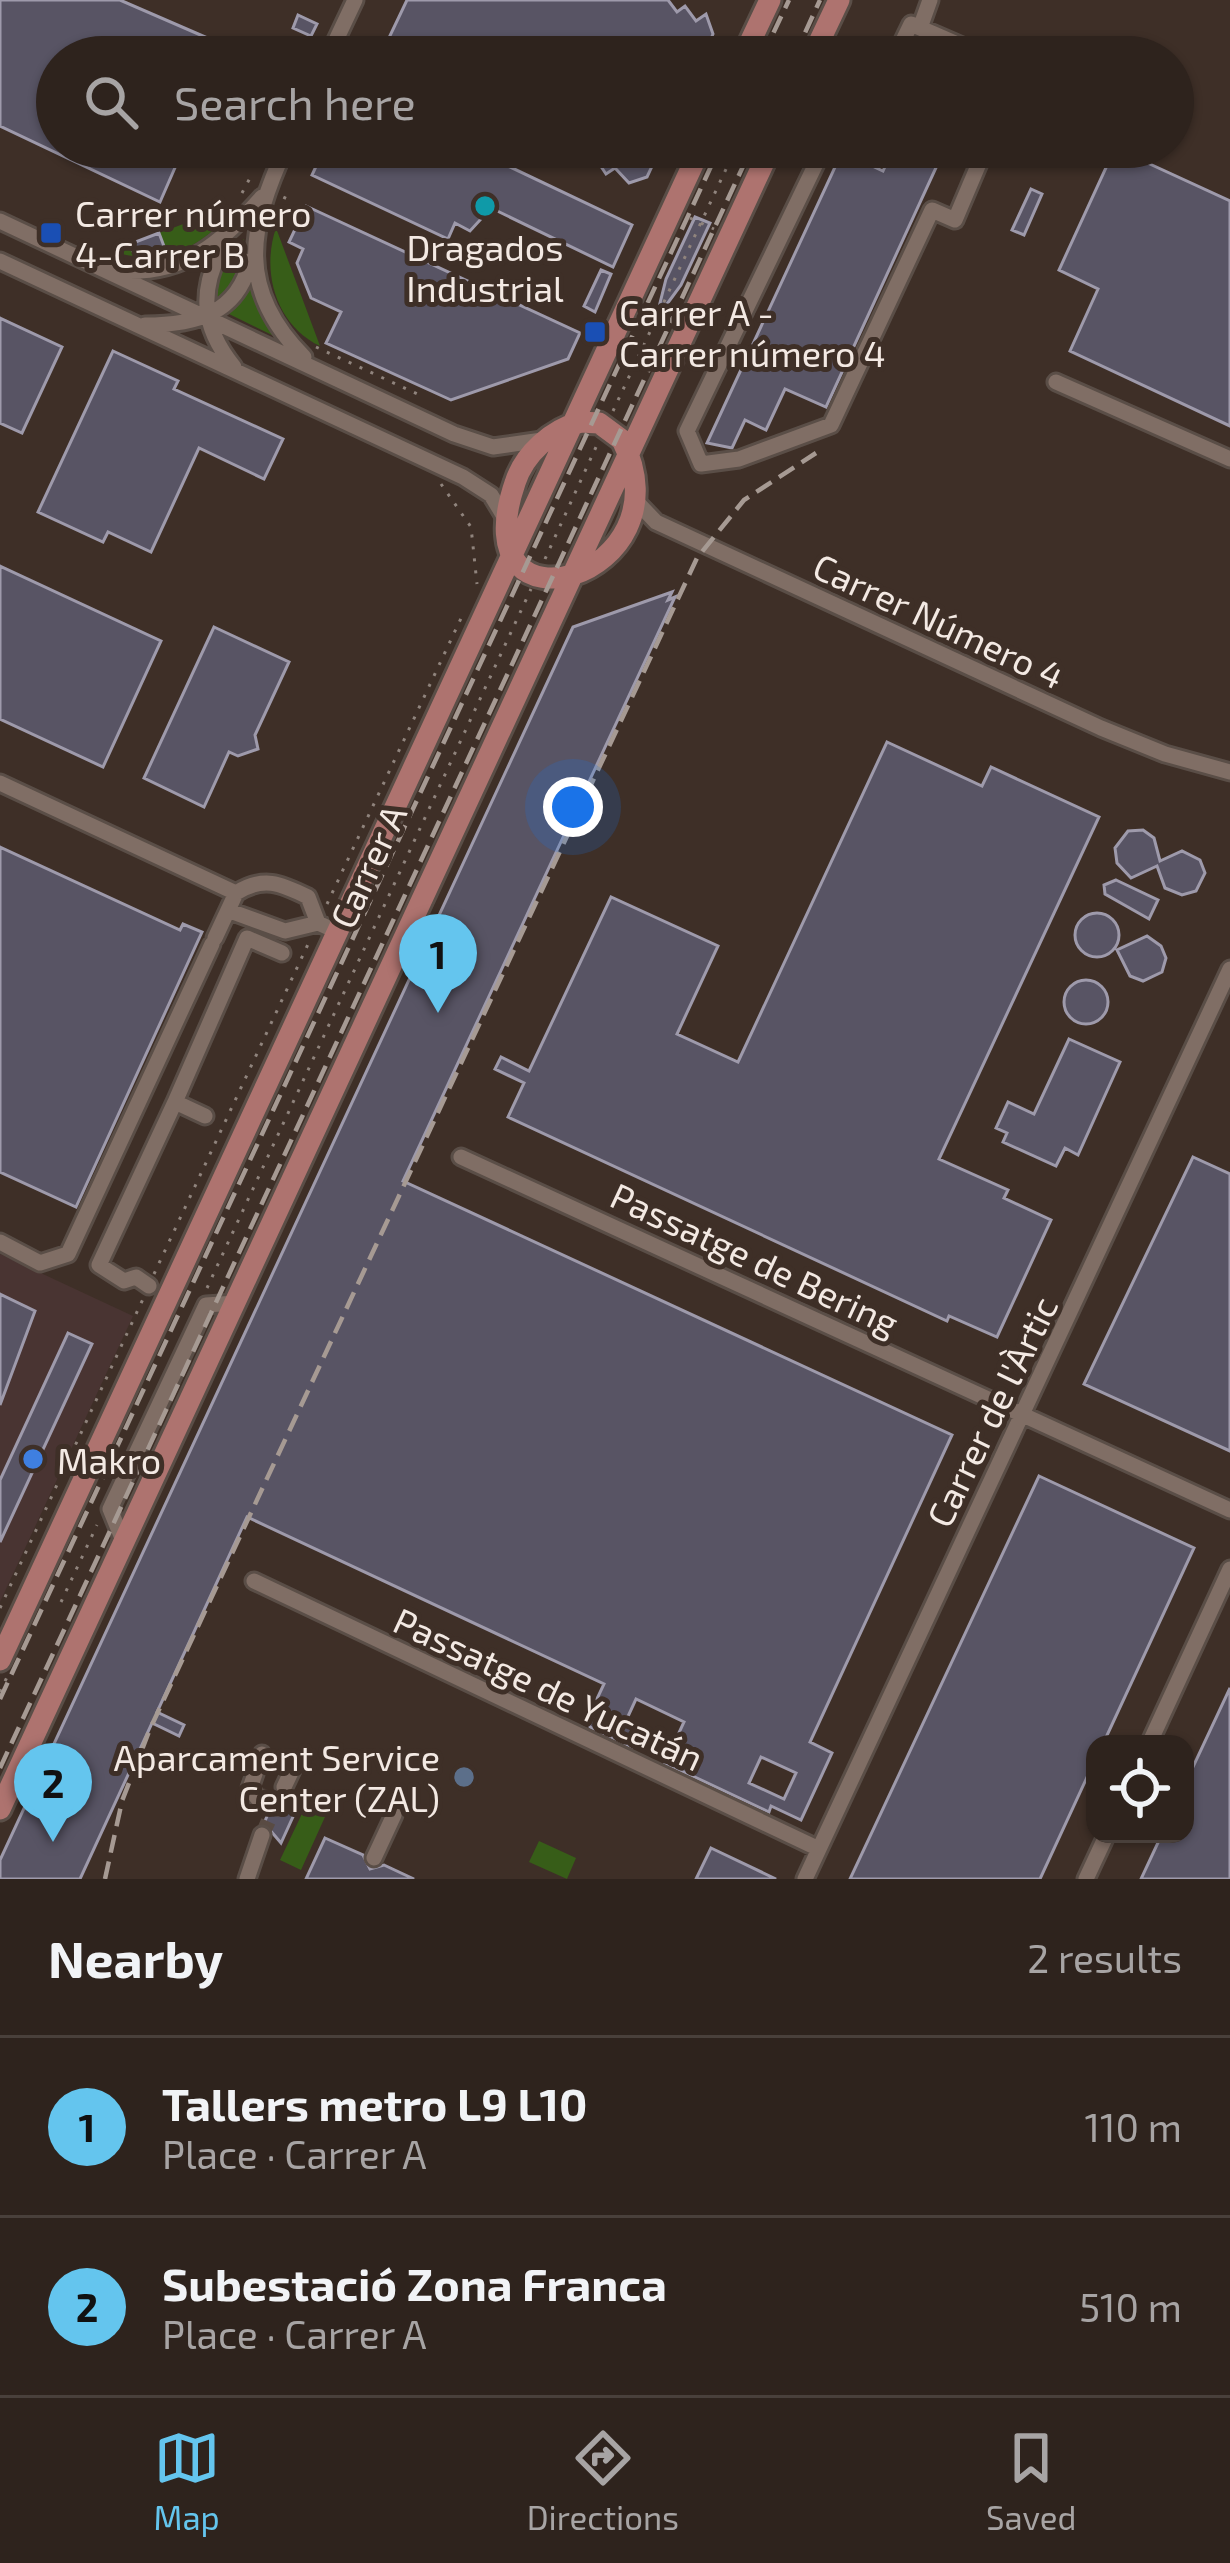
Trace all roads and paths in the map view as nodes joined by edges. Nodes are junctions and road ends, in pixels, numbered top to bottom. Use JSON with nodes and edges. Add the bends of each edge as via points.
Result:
{"nodes":[{"id":1,"x":355,"y":0,"type":"edge"},
{"id":2,"x":770,"y":0,"type":"edge"},
{"id":3,"x":838,"y":0,"type":"edge"},
{"id":4,"x":930,"y":0,"type":"edge"},
{"id":5,"x":920,"y":28,"type":"junction"},
{"id":6,"x":338,"y":36,"type":"edge"},
{"id":7,"x":753,"y":36,"type":"edge"},
{"id":8,"x":822,"y":36,"type":"edge"},
{"id":9,"x":905,"y":36,"type":"edge"},
{"id":10,"x":938,"y":36,"type":"edge"},
{"id":11,"x":276,"y":168,"type":"edge"},
{"id":12,"x":691,"y":168,"type":"edge"},
{"id":13,"x":727,"y":168,"type":"edge"},
{"id":14,"x":761,"y":168,"type":"edge"},
{"id":15,"x":814,"y":168,"type":"edge"},
{"id":16,"x":977,"y":168,"type":"edge"},
{"id":17,"x":250,"y":178,"type":"dead end"},
{"id":18,"x":242,"y":195,"type":"dead end"},
{"id":19,"x":264,"y":195,"type":"junction"},
{"id":20,"x":682,"y":214,"type":"dead end"},
{"id":21,"x":0,"y":221,"type":"edge"},
{"id":22,"x":703,"y":223,"type":"junction"},
{"id":23,"x":719,"y":231,"type":"dead end"},
{"id":24,"x":229,"y":234,"type":"junction"},
{"id":25,"x":254,"y":246,"type":"junction"},
{"id":26,"x":0,"y":261,"type":"edge"},
{"id":27,"x":113,"y":271,"type":"junction"},
{"id":28,"x":208,"y":316,"type":"junction"},
{"id":29,"x":138,"y":325,"type":"junction"},
{"id":30,"x":302,"y":341,"type":"dead end"},
{"id":31,"x":311,"y":364,"type":"junction"},
{"id":32,"x":238,"y":372,"type":"junction"},
{"id":33,"x":1056,"y":382,"type":"dead end"},
{"id":34,"x":424,"y":397,"type":"dead end"},
{"id":35,"x":574,"y":423,"type":"junction"},
{"id":36,"x":606,"y":427,"type":"junction"},
{"id":37,"x":545,"y":439,"type":"junction"},
{"id":38,"x":628,"y":454,"type":"junction"},
{"id":39,"x":1230,"y":459,"type":"edge"},
{"id":40,"x":433,"y":478,"type":"dead end"},
{"id":41,"x":634,"y":499,"type":"junction"},
{"id":42,"x":508,"y":523,"type":"junction"},
{"id":43,"x":512,"y":553,"type":"junction"},
{"id":44,"x":572,"y":577,"type":"junction"},
{"id":45,"x":536,"y":578,"type":"junction"},
{"id":46,"x":477,"y":585,"type":"dead end"},
{"id":47,"x":467,"y":606,"type":"dead end"},
{"id":48,"x":1230,"y":772,"type":"edge"},
{"id":49,"x":0,"y":783,"type":"edge"},
{"id":50,"x":236,"y":893,"type":"junction"},
{"id":51,"x":230,"y":910,"type":"junction"},
{"id":52,"x":328,"y":927,"type":"junction"},
{"id":53,"x":250,"y":930,"type":"junction"},
{"id":54,"x":282,"y":953,"type":"dead end"},
{"id":55,"x":1230,"y":969,"type":"edge"},
{"id":56,"x":175,"y":1102,"type":"junction"},
{"id":57,"x":205,"y":1116,"type":"dead end"},
{"id":58,"x":461,"y":1157,"type":"dead end"},
{"id":59,"x":0,"y":1242,"type":"edge"},
{"id":60,"x":145,"y":1284,"type":"junction"},
{"id":61,"x":197,"y":1294,"type":"dead end"},
{"id":62,"x":1023,"y":1414,"type":"junction"},
{"id":63,"x":1230,"y":1510,"type":"edge"},
{"id":64,"x":100,"y":1519,"type":"dead end"},
{"id":65,"x":1230,"y":1569,"type":"edge"},
{"id":66,"x":254,"y":1581,"type":"dead end"},
{"id":67,"x":61,"y":1602,"type":"dead end"},
{"id":68,"x":0,"y":1608,"type":"edge"},
{"id":69,"x":0,"y":1660,"type":"edge"},
{"id":70,"x":1153,"y":1735,"type":"edge"},
{"id":71,"x":262,"y":1754,"type":"dead end"},
{"id":72,"x":297,"y":1770,"type":"dead end"},
{"id":73,"x":288,"y":1788,"type":"tunnel mouth"},
{"id":74,"x":273,"y":1801,"type":"tunnel mouth"},
{"id":75,"x":0,"y":1809,"type":"edge"},
{"id":76,"x":394,"y":1815,"type":"dead end"},
{"id":77,"x":266,"y":1837,"type":"tunnel mouth"},
{"id":78,"x":1103,"y":1843,"type":"edge"},
{"id":79,"x":819,"y":1849,"type":"junction"},
{"id":80,"x":374,"y":1858,"type":"dead end"},
{"id":81,"x":255,"y":1877,"type":"edge"},
{"id":82,"x":805,"y":1879,"type":"edge"},
{"id":83,"x":1087,"y":1879,"type":"edge"}],
"edges":[{"from":1,"to":6,"type":"street"},
{"from":2,"to":7,"type":"main road"},
{"from":3,"to":8,"type":"main road"},
{"from":4,"to":5,"type":"street"},
{"from":5,"to":9,"type":"street","via":[[910,24]]},
{"from":5,"to":10,"type":"street"},
{"from":11,"to":19,"type":"street"},
{"from":12,"to":35,"type":"main road","name":"Carrer A"},
{"from":13,"to":22,"type":"path","name":"Carrer A"},
{"from":14,"to":38,"type":"main road","name":"Carrer A"},
{"from":15,"to":16,"type":"street","via":[[687,431],[701,464],[739,459],[831,425],[932,210],[955,220]]},
{"from":17,"to":18,"type":"path"},
{"from":19,"to":24,"type":"street"},
{"from":19,"to":25,"type":"street"},
{"from":20,"to":22,"type":"path"},
{"from":21,"to":27,"type":"street"},
{"from":22,"to":23,"type":"path"},
{"from":22,"to":36,"type":"path","name":"Carrer A"},
{"from":24,"to":27,"type":"street","via":[[172,268]]},
{"from":24,"to":28,"type":"street","via":[[207,275]]},
{"from":25,"to":28,"type":"street","via":[[239,293]]},
{"from":25,"to":31,"type":"street","via":[[272,322]]},
{"from":26,"to":29,"type":"street"},
{"from":27,"to":28,"type":"street"},
{"from":28,"to":29,"type":"street"},
{"from":28,"to":31,"type":"street"},
{"from":28,"to":32,"type":"street","via":[[217,346]]},
{"from":29,"to":32,"type":"street"},
{"from":30,"to":34,"type":"path"},
{"from":31,"to":37,"type":"street","via":[[476,443]]},
{"from":32,"to":42,"type":"street","via":[[464,477],[491,495]]},
{"from":33,"to":39,"type":"street"},
{"from":35,"to":36,"type":"main road"},
{"from":35,"to":37,"type":"main road"},
{"from":35,"to":43,"type":"main road","name":"Carrer A"},
{"from":36,"to":38,"type":"main road"},
{"from":36,"to":45,"type":"path","name":"Carrer A"},
{"from":37,"to":42,"type":"main road","via":[[517,475]]},
{"from":38,"to":41,"type":"main road"},
{"from":38,"to":44,"type":"main road","name":"Carrer A"},
{"from":40,"to":46,"type":"path","via":[[471,527]]},
{"from":41,"to":44,"type":"main road","via":[[620,538]]},
{"from":41,"to":48,"type":"street","name":"Carrer Número 4","via":[[656,522],[1082,719]]},
{"from":42,"to":43,"type":"main road"},
{"from":43,"to":45,"type":"main road"},
{"from":43,"to":52,"type":"main road","name":"Carrer A"},
{"from":44,"to":45,"type":"main road"},
{"from":44,"to":75,"type":"main road","name":"Carrer A"},
{"from":45,"to":61,"type":"path","name":"Carrer A","via":[[206,1291]]},
{"from":47,"to":52,"type":"path","name":"Carrer A"},
{"from":49,"to":50,"type":"street"},
{"from":50,"to":51,"type":"street"},
{"from":50,"to":52,"type":"street","via":[[255,881],[281,884],[308,897]]},
{"from":51,"to":53,"type":"street"},
{"from":51,"to":59,"type":"street","via":[[68,1254],[40,1263]]},
{"from":52,"to":53,"type":"street"},
{"from":52,"to":60,"type":"main road","name":"Carrer A"},
{"from":52,"to":60,"type":"path","name":"Carrer A"},
{"from":53,"to":54,"type":"street"},
{"from":53,"to":56,"type":"street"},
{"from":55,"to":62,"type":"street","name":"Carrer de l'Àrtic"},
{"from":56,"to":57,"type":"street"},
{"from":56,"to":60,"type":"street","via":[[98,1265]]},
{"from":58,"to":62,"type":"street","name":"Passatge de Bering"},
{"from":60,"to":68,"type":"path","name":"Carrer A"},
{"from":60,"to":69,"type":"main road","name":"Carrer A"},
{"from":62,"to":63,"type":"street","name":"Passatge de Bering"},
{"from":62,"to":79,"type":"street","name":"Carrer de l'Àrtic"},
{"from":64,"to":67,"type":"path"},
{"from":65,"to":70,"type":"street"},
{"from":66,"to":79,"type":"street","name":"Passatge de Yucatán"},
{"from":71,"to":74,"type":"street","via":[[250,1788]]},
{"from":72,"to":73,"type":"street"},
{"from":76,"to":80,"type":"street"},
{"from":77,"to":81,"type":"street"},
{"from":78,"to":83,"type":"street"},
{"from":79,"to":82,"type":"street","name":"Carrer de l'Àrtic"}]}
